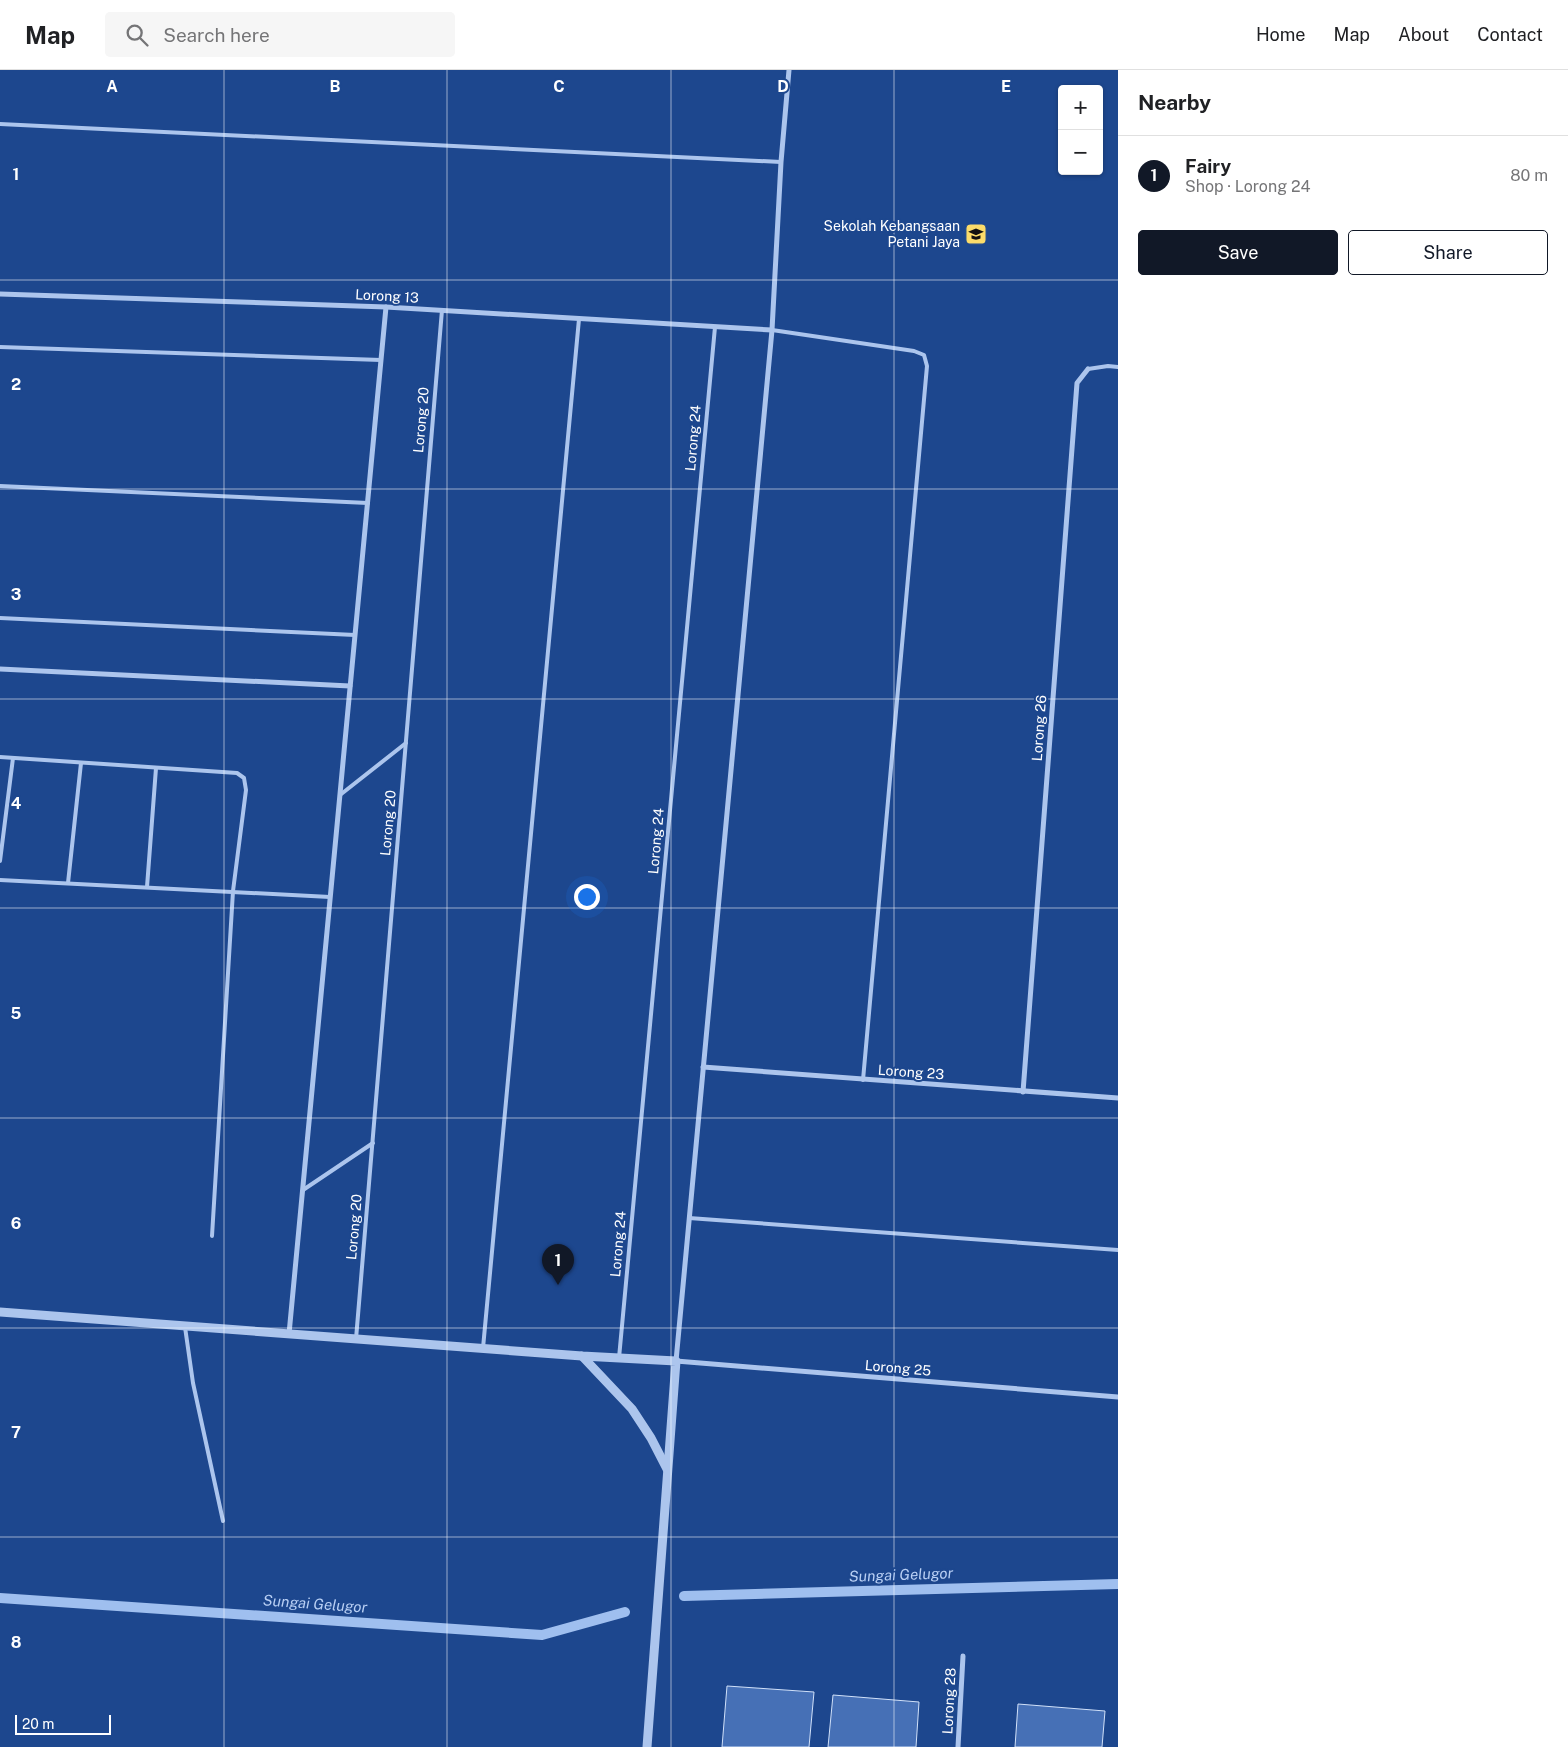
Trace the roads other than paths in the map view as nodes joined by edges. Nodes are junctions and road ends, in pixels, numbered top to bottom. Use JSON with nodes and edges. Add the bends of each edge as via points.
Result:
{"nodes":[{"id":1,"x":789,"y":70,"type":"edge"},
{"id":2,"x":0,"y":124,"type":"edge"},
{"id":3,"x":781,"y":162,"type":"junction"},
{"id":4,"x":0,"y":294,"type":"edge"},
{"id":5,"x":386,"y":306,"type":"junction"},
{"id":6,"x":442,"y":310,"type":"junction"},
{"id":7,"x":579,"y":318,"type":"junction"},
{"id":8,"x":715,"y":327,"type":"junction"},
{"id":9,"x":772,"y":330,"type":"junction"},
{"id":10,"x":0,"y":348,"type":"edge"},
{"id":11,"x":381,"y":360,"type":"junction"},
{"id":12,"x":1118,"y":367,"type":"edge"},
{"id":13,"x":1088,"y":369,"type":"joint"},
{"id":14,"x":0,"y":486,"type":"edge"},
{"id":15,"x":368,"y":503,"type":"junction"},
{"id":16,"x":0,"y":618,"type":"edge"},
{"id":17,"x":355,"y":635,"type":"junction"},
{"id":18,"x":0,"y":669,"type":"edge"},
{"id":19,"x":350,"y":686,"type":"junction"},
{"id":20,"x":406,"y":743,"type":"junction"},
{"id":21,"x":0,"y":757,"type":"edge"},
{"id":22,"x":13,"y":758,"type":"junction"},
{"id":23,"x":81,"y":763,"type":"junction"},
{"id":24,"x":156,"y":768,"type":"junction"},
{"id":25,"x":340,"y":795,"type":"junction"},
{"id":26,"x":0,"y":861,"type":"edge"},
{"id":27,"x":0,"y":880,"type":"edge"},
{"id":28,"x":68,"y":883,"type":"junction"},
{"id":29,"x":147,"y":887,"type":"junction"},
{"id":30,"x":233,"y":892,"type":"junction"},
{"id":31,"x":330,"y":897,"type":"junction"},
{"id":32,"x":703,"y":1066,"type":"junction"},
{"id":33,"x":863,"y":1080,"type":"junction"},
{"id":34,"x":1023,"y":1092,"type":"junction"},
{"id":35,"x":1118,"y":1098,"type":"edge"},
{"id":36,"x":373,"y":1143,"type":"junction"},
{"id":37,"x":303,"y":1190,"type":"junction"},
{"id":38,"x":689,"y":1218,"type":"junction"},
{"id":39,"x":212,"y":1236,"type":"dead end"},
{"id":40,"x":1118,"y":1250,"type":"edge"},
{"id":41,"x":0,"y":1312,"type":"edge"},
{"id":42,"x":185,"y":1326,"type":"junction"},
{"id":43,"x":289,"y":1334,"type":"junction"},
{"id":44,"x":356,"y":1339,"type":"junction"},
{"id":45,"x":483,"y":1348,"type":"junction"},
{"id":46,"x":582,"y":1356,"type":"junction"},
{"id":47,"x":619,"y":1358,"type":"junction"},
{"id":48,"x":676,"y":1361,"type":"junction"},
{"id":49,"x":1118,"y":1397,"type":"edge"},
{"id":50,"x":668,"y":1469,"type":"junction"},
{"id":51,"x":222,"y":1521,"type":"dead end"},
{"id":52,"x":963,"y":1656,"type":"dead end"},
{"id":53,"x":647,"y":1747,"type":"edge"},
{"id":54,"x":958,"y":1747,"type":"edge"}],
"edges":[{"from":1,"to":3,"type":"street"},
{"from":2,"to":3,"type":"lane"},
{"from":3,"to":9,"type":"street"},
{"from":4,"to":5,"type":"street","name":"Lorong 13"},
{"from":5,"to":6,"type":"street","name":"Lorong 13"},
{"from":5,"to":11,"type":"street"},
{"from":6,"to":7,"type":"street","name":"Lorong 13"},
{"from":6,"to":20,"type":"lane","name":"Lorong 20"},
{"from":7,"to":8,"type":"street","name":"Lorong 13"},
{"from":7,"to":45,"type":"lane"},
{"from":8,"to":9,"type":"street","name":"Lorong 13"},
{"from":8,"to":47,"type":"lane","name":"Lorong 24"},
{"from":9,"to":32,"type":"street"},
{"from":9,"to":33,"type":"lane","via":[[914,351],[924,355],[927,366]]},
{"from":10,"to":11,"type":"lane"},
{"from":11,"to":15,"type":"street"},
{"from":12,"to":13,"type":"lane"},
{"from":13,"to":34,"type":"street","name":"Lorong 26","via":[[1077,383]]},
{"from":14,"to":15,"type":"lane"},
{"from":15,"to":17,"type":"street"},
{"from":16,"to":17,"type":"lane"},
{"from":17,"to":19,"type":"street"},
{"from":18,"to":19,"type":"street"},
{"from":19,"to":25,"type":"street"},
{"from":20,"to":25,"type":"lane"},
{"from":20,"to":36,"type":"lane","name":"Lorong 20"},
{"from":21,"to":22,"type":"lane"},
{"from":22,"to":23,"type":"lane"},
{"from":22,"to":26,"type":"lane"},
{"from":23,"to":24,"type":"lane"},
{"from":23,"to":28,"type":"lane"},
{"from":24,"to":29,"type":"lane"},
{"from":24,"to":30,"type":"lane","via":[[237,773],[244,778],[246,790]]},
{"from":25,"to":31,"type":"street"},
{"from":27,"to":28,"type":"lane"},
{"from":28,"to":29,"type":"lane"},
{"from":29,"to":30,"type":"lane"},
{"from":30,"to":31,"type":"lane"},
{"from":30,"to":39,"type":"lane"},
{"from":31,"to":37,"type":"street"},
{"from":32,"to":33,"type":"street","name":"Lorong 23"},
{"from":32,"to":38,"type":"street"},
{"from":33,"to":34,"type":"street","name":"Lorong 23"},
{"from":34,"to":35,"type":"street","name":"Lorong 23"},
{"from":36,"to":37,"type":"lane"},
{"from":36,"to":44,"type":"lane","name":"Lorong 20"},
{"from":37,"to":43,"type":"street"},
{"from":38,"to":40,"type":"lane"},
{"from":38,"to":48,"type":"street"},
{"from":41,"to":42,"type":"street"},
{"from":42,"to":43,"type":"street"},
{"from":42,"to":51,"type":"lane","via":[[193,1383]]},
{"from":43,"to":44,"type":"street"},
{"from":44,"to":45,"type":"street"},
{"from":45,"to":46,"type":"street"},
{"from":46,"to":47,"type":"street"},
{"from":46,"to":50,"type":"street","via":[[632,1410]]},
{"from":47,"to":48,"type":"street"},
{"from":48,"to":49,"type":"street","name":"Lorong 25"},
{"from":48,"to":50,"type":"street"},
{"from":50,"to":53,"type":"street"},
{"from":52,"to":54,"type":"street","name":"Lorong 28"}]}
